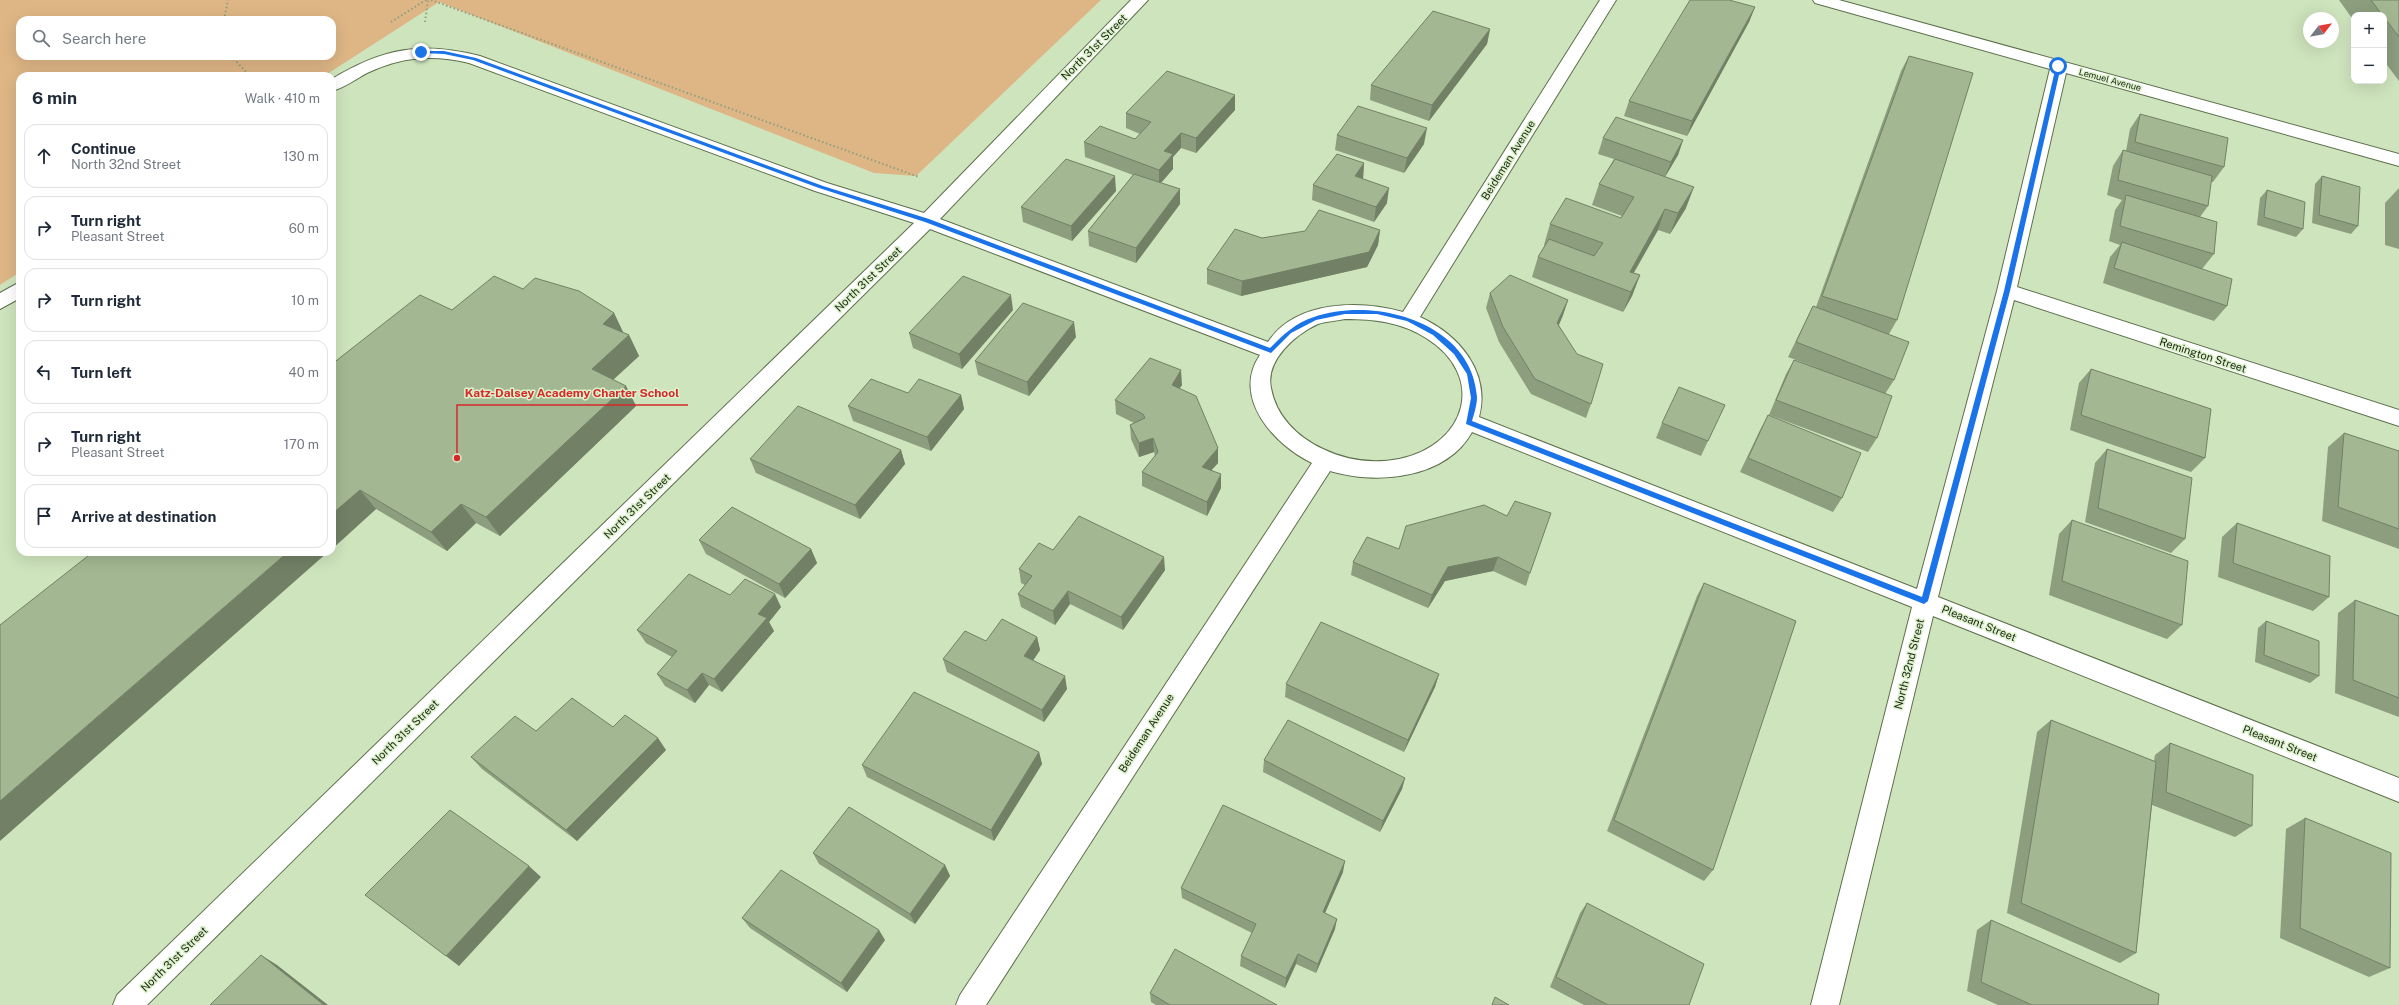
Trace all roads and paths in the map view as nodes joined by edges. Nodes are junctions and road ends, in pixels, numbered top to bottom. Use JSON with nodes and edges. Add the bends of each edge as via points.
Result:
{"nodes":[{"id":1,"x":228,"y":0,"type":"edge"},
{"id":2,"x":431,"y":0,"type":"edge"},
{"id":3,"x":1140,"y":0,"type":"edge"},
{"id":4,"x":1608,"y":0,"type":"edge"},
{"id":5,"x":1821,"y":0,"type":"edge"},
{"id":6,"x":225,"y":16,"type":"edge"},
{"id":7,"x":235,"y":60,"type":"edge"},
{"id":8,"x":2058,"y":66,"type":"junction"},
{"id":9,"x":246,"y":72,"type":"edge"},
{"id":10,"x":336,"y":83,"type":"edge"},
{"id":11,"x":2399,"y":160,"type":"edge"},
{"id":12,"x":921,"y":178,"type":"dead end"},
{"id":13,"x":927,"y":220,"type":"junction"},
{"id":14,"x":16,"y":291,"type":"edge"},
{"id":15,"x":2007,"y":291,"type":"junction"},
{"id":16,"x":0,"y":302,"type":"edge"},
{"id":17,"x":1408,"y":320,"type":"junction"},
{"id":18,"x":1271,"y":351,"type":"junction"},
{"id":19,"x":2399,"y":418,"type":"edge"},
{"id":20,"x":1469,"y":422,"type":"junction"},
{"id":21,"x":1325,"y":461,"type":"junction"},
{"id":22,"x":1924,"y":601,"type":"junction"},
{"id":23,"x":2399,"y":790,"type":"edge"},
{"id":24,"x":127,"y":1005,"type":"edge"},
{"id":25,"x":970,"y":1005,"type":"edge"},
{"id":26,"x":1825,"y":1005,"type":"edge"}],
"edges":[{"from":1,"to":6,"type":"path"},
{"from":2,"to":12,"type":"path"},
{"from":3,"to":13,"type":"street","name":"North 31st Street"},
{"from":4,"to":17,"type":"street","name":"Beideman Avenue"},
{"from":5,"to":8,"type":"street","name":"Lemuel Avenue"},
{"from":7,"to":9,"type":"path"},
{"from":8,"to":11,"type":"street","name":"Lemuel Avenue"},
{"from":8,"to":15,"type":"street","name":"North 32nd Street"},
{"from":10,"to":13,"type":"street","via":[[352,73],[388,60],[421,52],[444,52],[474,59],[821,187]]},
{"from":13,"to":18,"type":"street"},
{"from":13,"to":24,"type":"street","name":"North 31st Street"},
{"from":14,"to":16,"type":"street"},
{"from":15,"to":19,"type":"street","name":"Remington Street"},
{"from":15,"to":22,"type":"street","name":"North 32nd Street"},
{"from":17,"to":18,"type":"street","via":[[1377,312],[1345,312],[1315,318],[1289,332]]},
{"from":17,"to":20,"type":"street","via":[[1435,334],[1456,352],[1470,374],[1474,398]]},
{"from":18,"to":21,"type":"street","via":[[1261,374],[1262,400],[1274,424],[1296,446]]},
{"from":20,"to":21,"type":"street","via":[[1456,441],[1436,456],[1412,466],[1383,470],[1354,469]]},
{"from":20,"to":22,"type":"street","name":"Pleasant Street"},
{"from":21,"to":25,"type":"street","name":"Beideman Avenue"},
{"from":22,"to":23,"type":"street","name":"Pleasant Street"},
{"from":22,"to":26,"type":"street","name":"North 32nd Street"}]}
